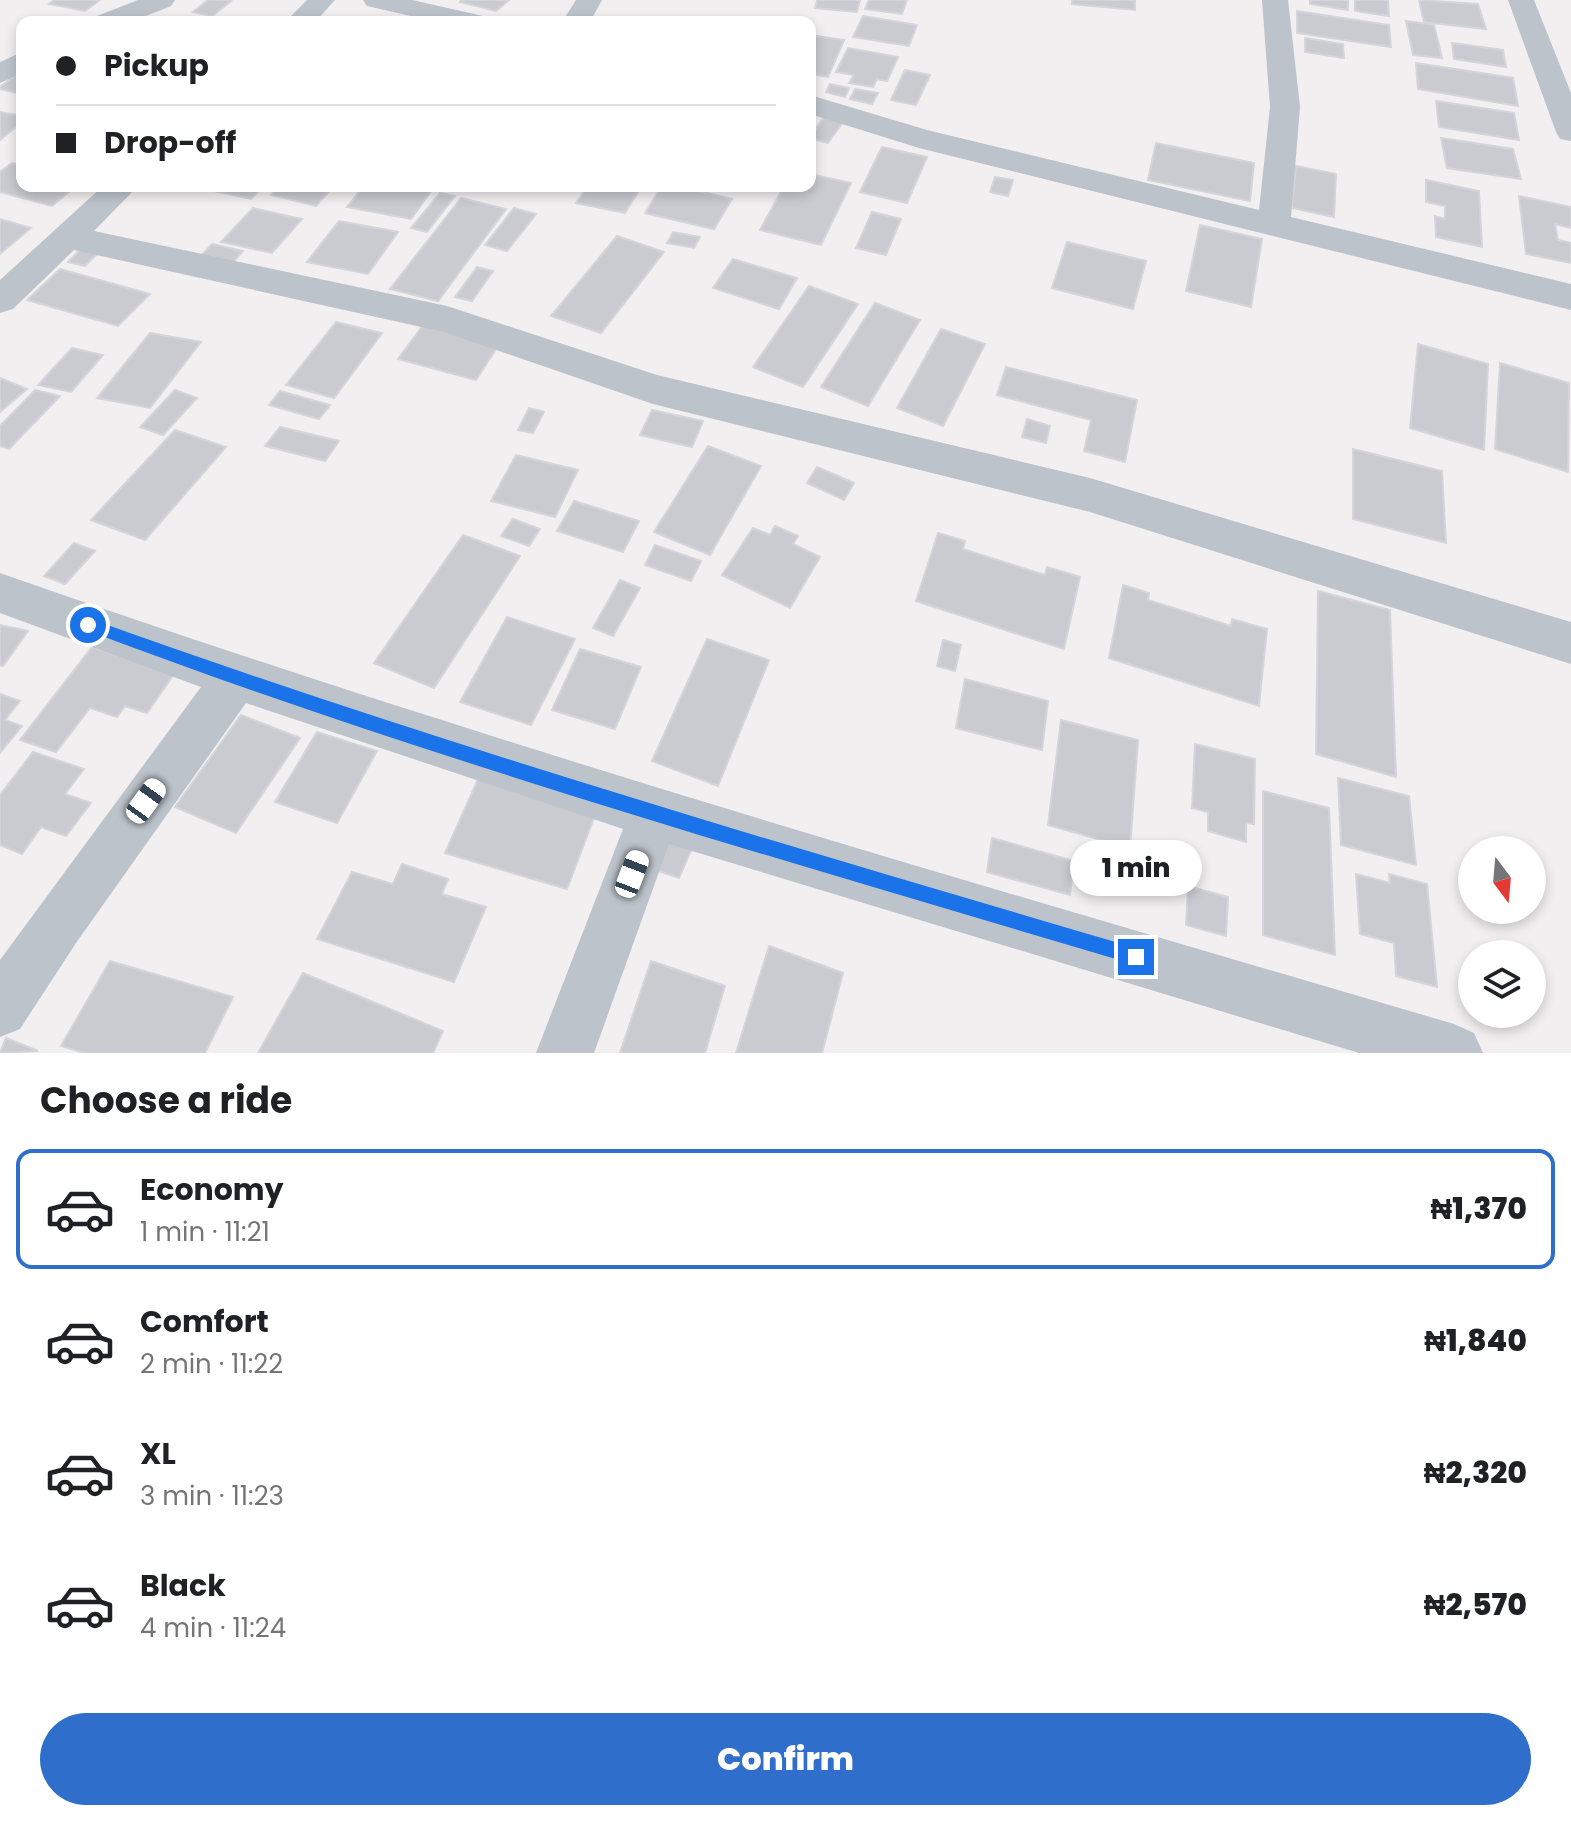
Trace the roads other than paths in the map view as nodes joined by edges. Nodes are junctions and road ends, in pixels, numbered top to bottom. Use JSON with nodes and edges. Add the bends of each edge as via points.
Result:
{"nodes":[{"id":1,"x":162,"y":0,"type":"edge"},
{"id":2,"x":322,"y":0,"type":"edge"},
{"id":3,"x":376,"y":0,"type":"edge"},
{"id":4,"x":1275,"y":0,"type":"edge"},
{"id":5,"x":1521,"y":0,"type":"edge"},
{"id":6,"x":122,"y":16,"type":"edge"},
{"id":7,"x":305,"y":16,"type":"edge"},
{"id":8,"x":447,"y":16,"type":"edge"},
{"id":9,"x":816,"y":106,"type":"edge"},
{"id":10,"x":1571,"y":132,"type":"edge"},
{"id":11,"x":116,"y":192,"type":"edge"},
{"id":12,"x":1274,"y":226,"type":"junction"},
{"id":13,"x":67,"y":237,"type":"junction"},
{"id":14,"x":1571,"y":297,"type":"edge"},
{"id":15,"x":0,"y":300,"type":"edge"},
{"id":16,"x":0,"y":593,"type":"edge"},
{"id":17,"x":1571,"y":643,"type":"edge"},
{"id":18,"x":236,"y":678,"type":"junction"},
{"id":19,"x":654,"y":814,"type":"junction"},
{"id":20,"x":0,"y":1009,"type":"edge"},
{"id":21,"x":565,"y":1053,"type":"edge"},
{"id":22,"x":1454,"y":1053,"type":"edge"}],
"edges":[{"from":1,"to":6,"type":"street"},
{"from":2,"to":7,"type":"street"},
{"from":3,"to":8,"type":"street"},
{"from":4,"to":12,"type":"street","via":[[1285,107]]},
{"from":5,"to":10,"type":"street"},
{"from":9,"to":12,"type":"street","via":[[919,138]]},
{"from":11,"to":13,"type":"street"},
{"from":12,"to":14,"type":"street"},
{"from":13,"to":15,"type":"street"},
{"from":13,"to":17,"type":"street","via":[[447,319],[653,389],[1090,495]]},
{"from":16,"to":18,"type":"street"},
{"from":18,"to":19,"type":"street"},
{"from":18,"to":20,"type":"street"},
{"from":19,"to":21,"type":"street"},
{"from":19,"to":22,"type":"street"}]}
